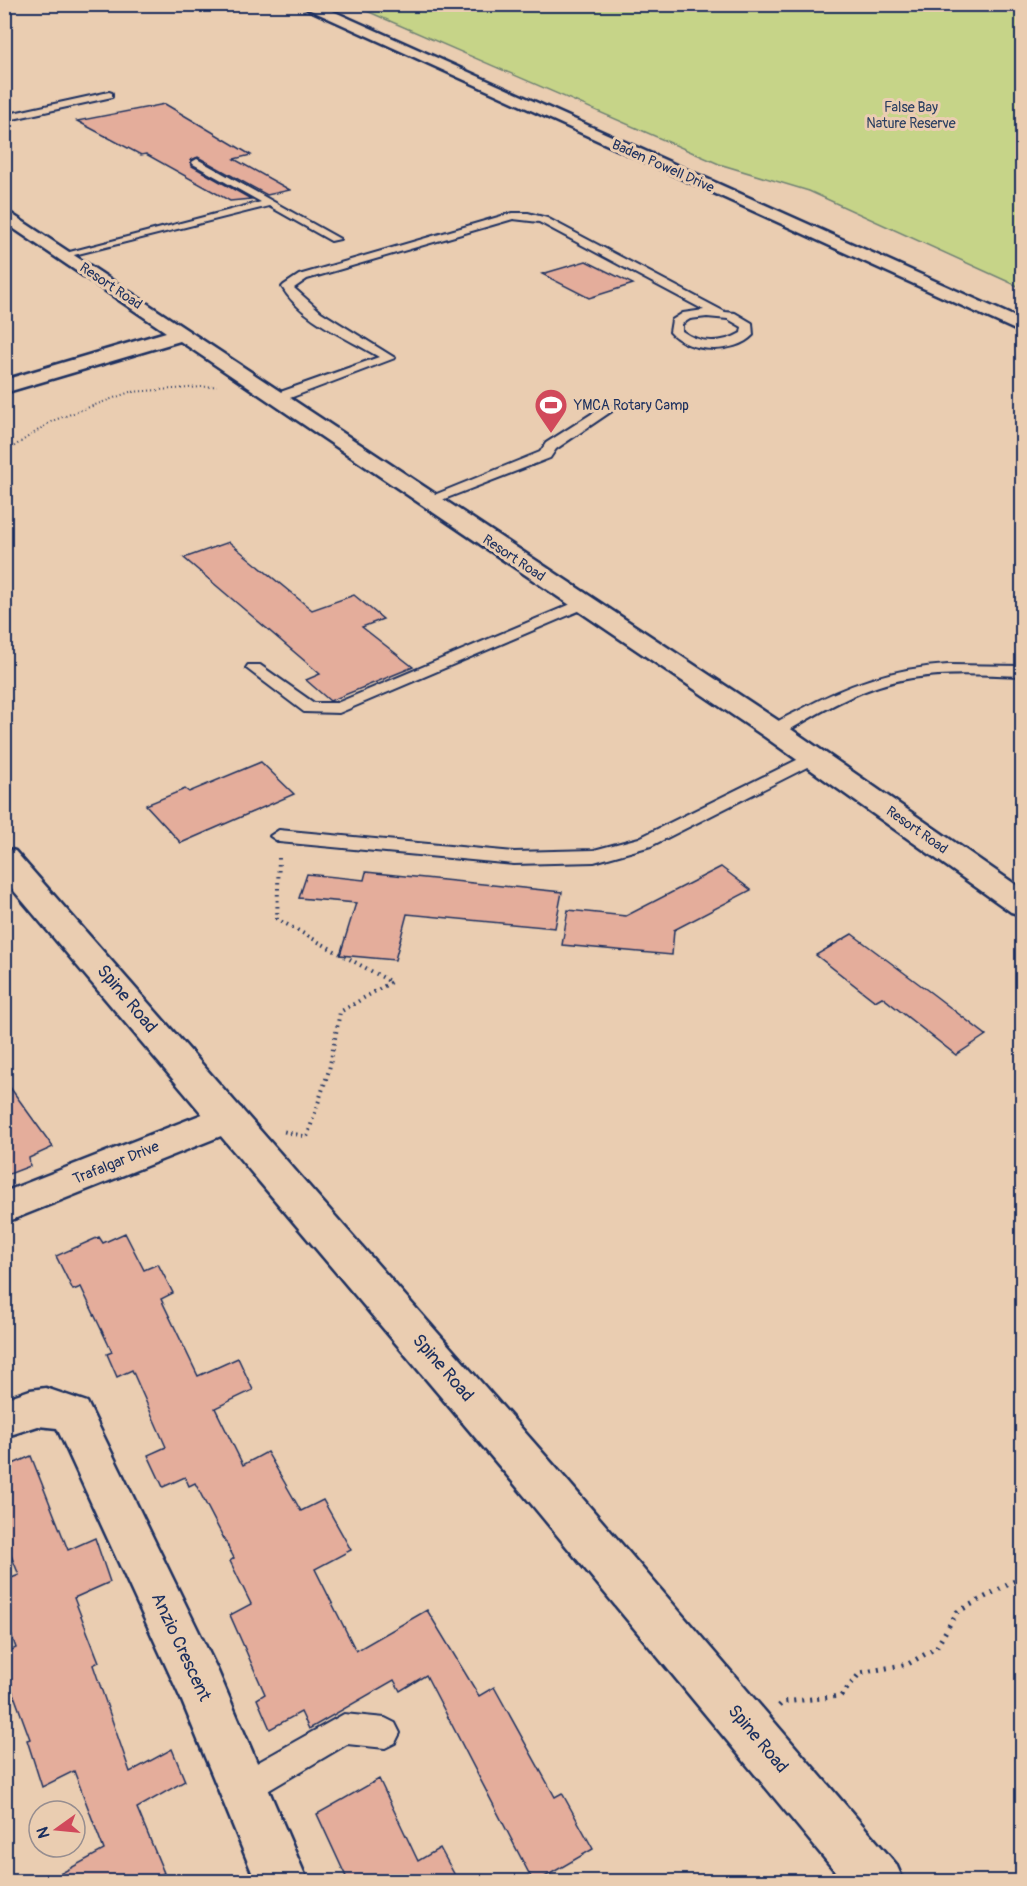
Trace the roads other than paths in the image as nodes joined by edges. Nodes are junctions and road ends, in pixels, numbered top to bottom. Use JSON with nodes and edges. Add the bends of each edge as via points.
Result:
{"nodes":[{"id":1,"x":304,"y":4,"type":"edge"},
{"id":2,"x":109,"y":95,"type":"dead end"},
{"id":3,"x":4,"y":118,"type":"edge"},
{"id":4,"x":196,"y":162,"type":"dead end"},
{"id":5,"x":270,"y":203,"type":"junction"},
{"id":6,"x":4,"y":214,"type":"edge"},
{"id":7,"x":335,"y":239,"type":"dead end"},
{"id":8,"x":66,"y":256,"type":"junction"},
{"id":9,"x":721,"y":314,"type":"junction"},
{"id":10,"x":1023,"y":327,"type":"edge"},
{"id":11,"x":182,"y":334,"type":"junction"},
{"id":12,"x":4,"y":387,"type":"edge"},
{"id":13,"x":277,"y":398,"type":"junction"},
{"id":14,"x":606,"y":408,"type":"dead end"},
{"id":15,"x":429,"y":500,"type":"junction"},
{"id":16,"x":583,"y":604,"type":"junction"},
{"id":17,"x":254,"y":668,"type":"dead end"},
{"id":18,"x":1023,"y":671,"type":"edge"},
{"id":19,"x":775,"y":731,"type":"junction"},
{"id":20,"x":813,"y":757,"type":"junction"},
{"id":21,"x":279,"y":836,"type":"road end"},
{"id":22,"x":4,"y":858,"type":"edge"},
{"id":23,"x":1023,"y":904,"type":"edge"},
{"id":24,"x":228,"y":1118,"type":"junction"},
{"id":25,"x":4,"y":1208,"type":"edge"},
{"id":26,"x":4,"y":1418,"type":"edge"},
{"id":27,"x":385,"y":1733,"type":"dead end"},
{"id":28,"x":243,"y":1788,"type":"junction"},
{"id":29,"x":282,"y":1881,"type":"edge"},
{"id":30,"x":878,"y":1881,"type":"edge"}],
"edges":[{"from":1,"to":10,"type":"main road","name":"Baden Powell Drive"},
{"from":2,"to":3,"type":"lane"},
{"from":4,"to":5,"type":"lane"},
{"from":5,"to":7,"type":"lane"},
{"from":5,"to":8,"type":"lane"},
{"from":6,"to":8,"type":"main road","name":"Resort Road"},
{"from":8,"to":11,"type":"main road","name":"Resort Road"},
{"from":9,"to":9,"type":"lane","via":[[744,322],[747,335],[735,342],[709,344],[688,340],[675,329],[676,323],[687,316]]},
{"from":9,"to":13,"type":"lane","via":[[579,243],[543,220],[512,216],[303,277],[288,286],[303,305],[389,358]]},
{"from":11,"to":12,"type":"main road"},
{"from":11,"to":13,"type":"main road","name":"Resort Road"},
{"from":13,"to":15,"type":"main road","name":"Resort Road"},
{"from":14,"to":15,"type":"lane","via":[[551,446],[545,455]]},
{"from":15,"to":16,"type":"main road","name":"Resort Road"},
{"from":16,"to":17,"type":"lane","via":[[339,708],[310,708]]},
{"from":16,"to":19,"type":"main road","name":"Resort Road"},
{"from":18,"to":19,"type":"lane","via":[[932,671],[876,681],[824,702]]},
{"from":19,"to":20,"type":"main road","name":"Resort Road"},
{"from":20,"to":21,"type":"lane","via":[[645,842],[620,852],[589,857],[521,860]]},
{"from":20,"to":23,"type":"main road","name":"Resort Road"},
{"from":22,"to":24,"type":"main road","name":"Spine Road"},
{"from":24,"to":25,"type":"main road","name":"Trafalgar Drive"},
{"from":24,"to":30,"type":"main road","name":"Spine Road"},
{"from":26,"to":28,"type":"main road","name":"Anzio Crescent","via":[[43,1405],[72,1415],[200,1686]]},
{"from":27,"to":28,"type":"lane","via":[[344,1729]]},
{"from":28,"to":29,"type":"main road","name":"Anzio Crescent"}]}
